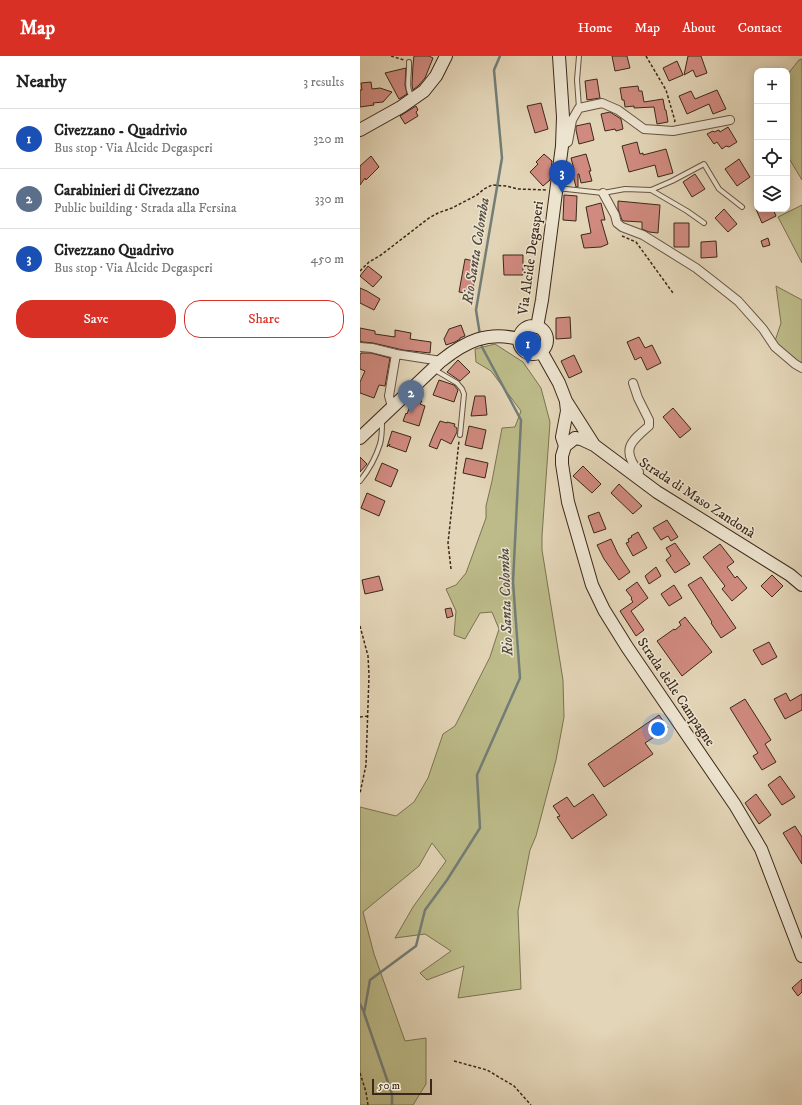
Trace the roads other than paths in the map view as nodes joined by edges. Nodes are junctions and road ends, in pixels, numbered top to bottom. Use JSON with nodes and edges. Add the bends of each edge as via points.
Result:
{"nodes":[{"id":1,"x":446,"y":56,"type":"edge"},
{"id":2,"x":559,"y":56,"type":"edge"},
{"id":3,"x":579,"y":56,"type":"edge"},
{"id":4,"x":409,"y":62,"type":"road end"},
{"id":5,"x":415,"y":98,"type":"junction"},
{"id":6,"x":579,"y":108,"type":"junction"},
{"id":7,"x":730,"y":120,"type":"dead end"},
{"id":8,"x":360,"y":130,"type":"edge"},
{"id":9,"x":562,"y":146,"type":"junction"},
{"id":10,"x":556,"y":187,"type":"junction"},
{"id":11,"x":651,"y":190,"type":"junction"},
{"id":12,"x":603,"y":193,"type":"junction"},
{"id":13,"x":742,"y":207,"type":"dead end"},
{"id":14,"x":704,"y":223,"type":"dead end"},
{"id":15,"x":537,"y":327,"type":"junction"},
{"id":16,"x":514,"y":338,"type":"junction"},
{"id":17,"x":360,"y":347,"type":"edge"},
{"id":18,"x":541,"y":351,"type":"junction"},
{"id":19,"x":396,"y":354,"type":"junction"},
{"id":20,"x":437,"y":365,"type":"junction"},
{"id":21,"x":802,"y":368,"type":"edge"},
{"id":22,"x":633,"y":383,"type":"dead end"},
{"id":23,"x":392,"y":407,"type":"junction"},
{"id":24,"x":382,"y":417,"type":"junction"},
{"id":25,"x":570,"y":418,"type":"junction"},
{"id":26,"x":460,"y":435,"type":"road end"},
{"id":27,"x":360,"y":438,"type":"edge"},
{"id":28,"x":570,"y":442,"type":"junction"},
{"id":29,"x":594,"y":445,"type":"junction"},
{"id":30,"x":637,"y":478,"type":"junction"},
{"id":31,"x":360,"y":481,"type":"edge"},
{"id":32,"x":802,"y":586,"type":"edge"},
{"id":33,"x":802,"y":956,"type":"edge"}],
"edges":[{"from":1,"to":5,"type":"street","via":[[436,76]]},
{"from":2,"to":9,"type":"street","name":"Via Alcide Degasperi"},
{"from":3,"to":6,"type":"lane","name":"Via Alcide Degasperi"},
{"from":4,"to":5,"type":"lane","via":[[408,88],[409,93]]},
{"from":5,"to":8,"type":"street"},
{"from":6,"to":7,"type":"street","via":[[602,103],[618,110],[644,128],[668,131]]},
{"from":6,"to":9,"type":"street","name":"Via Alcide Degasperi","via":[[572,120],[568,142]]},
{"from":9,"to":10,"type":"street","name":"Via Alcide Degasperi"},
{"from":10,"to":12,"type":"lane"},
{"from":10,"to":15,"type":"street","name":"Via Alcide Degasperi"},
{"from":11,"to":12,"type":"lane","via":[[625,189]]},
{"from":11,"to":13,"type":"lane","via":[[704,164],[719,189]]},
{"from":11,"to":14,"type":"lane"},
{"from":12,"to":21,"type":"street","via":[[617,223],[642,235],[702,273],[738,301],[775,347]]},
{"from":15,"to":16,"type":"street","name":"Via Alcide Degasperi","via":[[525,329]]},
{"from":15,"to":18,"type":"street","name":"Via Alcide Degasperi","via":[[543,331],[546,338],[546,345]]},
{"from":16,"to":18,"type":"street","via":[[529,354]]},
{"from":16,"to":20,"type":"street","via":[[496,336],[474,340],[455,350]]},
{"from":17,"to":19,"type":"street"},
{"from":18,"to":25,"type":"street","via":[[559,383]]},
{"from":19,"to":20,"type":"street"},
{"from":19,"to":23,"type":"street","via":[[389,396]]},
{"from":20,"to":23,"type":"street"},
{"from":20,"to":26,"type":"lane","via":[[462,388],[464,394]]},
{"from":22,"to":30,"type":"street","via":[[649,420],[648,426],[629,448],[630,457],[639,472]]},
{"from":23,"to":24,"type":"street"},
{"from":24,"to":27,"type":"street"},
{"from":24,"to":31,"type":"lane","via":[[380,445]]},
{"from":25,"to":28,"type":"street","via":[[576,424]]},
{"from":25,"to":29,"type":"street","via":[[579,421]]},
{"from":28,"to":29,"type":"street","name":"Strada di Maso Zandonà","via":[[581,439]]},
{"from":28,"to":33,"type":"street","name":"Strada delle Campagne","via":[[562,456],[562,464],[568,502],[592,585],[627,647],[735,805],[761,849]]},
{"from":29,"to":30,"type":"street","name":"Strada di Maso Zandonà"},
{"from":30,"to":32,"type":"street","name":"Strada di Maso Zandonà","via":[[790,575]]}]}
